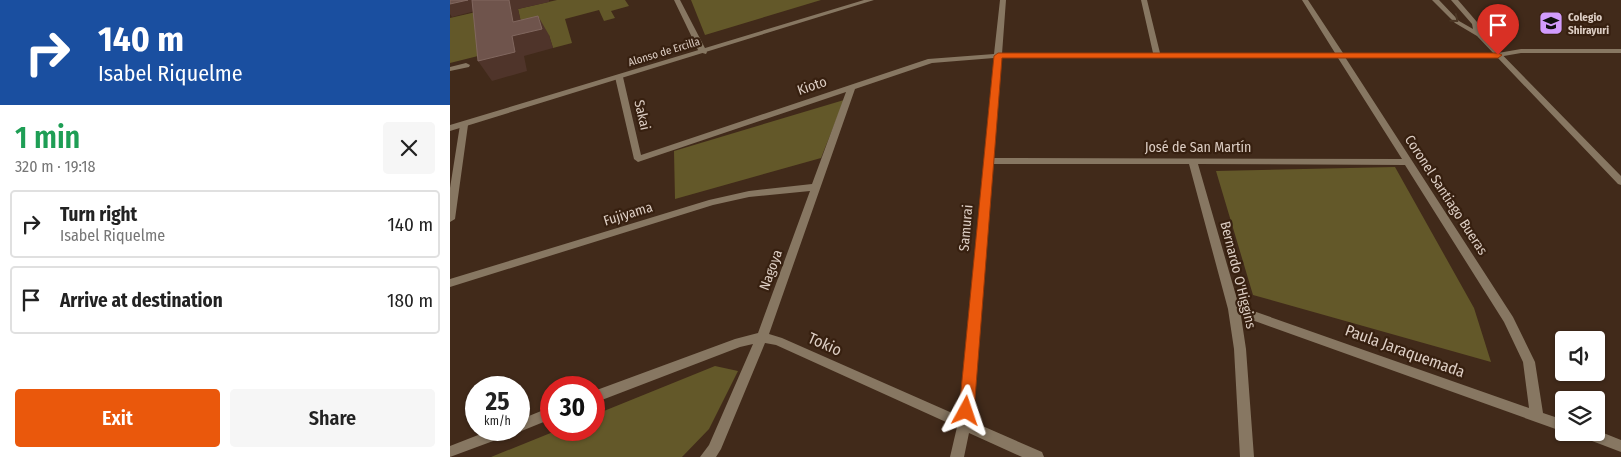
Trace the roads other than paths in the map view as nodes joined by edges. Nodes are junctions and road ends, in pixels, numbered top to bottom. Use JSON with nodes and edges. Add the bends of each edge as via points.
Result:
{"nodes":[{"id":1,"x":677,"y":0,"type":"edge"},
{"id":2,"x":871,"y":0,"type":"edge"},
{"id":3,"x":1003,"y":0,"type":"edge"},
{"id":4,"x":1144,"y":0,"type":"edge"},
{"id":5,"x":1305,"y":0,"type":"edge"},
{"id":6,"x":1435,"y":0,"type":"edge"},
{"id":7,"x":1454,"y":0,"type":"edge"},
{"id":8,"x":1479,"y":35,"type":"junction"},
{"id":9,"x":1621,"y":51,"type":"edge"},
{"id":10,"x":703,"y":52,"type":"junction"},
{"id":11,"x":1157,"y":55,"type":"junction"},
{"id":12,"x":1340,"y":55,"type":"junction"},
{"id":13,"x":1498,"y":55,"type":"junction"},
{"id":14,"x":998,"y":56,"type":"junction"},
{"id":15,"x":466,"y":65,"type":"dead end"},
{"id":16,"x":450,"y":69,"type":"edge"},
{"id":17,"x":619,"y":77,"type":"junction"},
{"id":18,"x":852,"y":87,"type":"junction"},
{"id":19,"x":464,"y":125,"type":"junction"},
{"id":20,"x":450,"y":129,"type":"edge"},
{"id":21,"x":638,"y":159,"type":"joint"},
{"id":22,"x":988,"y":161,"type":"junction"},
{"id":23,"x":1193,"y":161,"type":"junction"},
{"id":24,"x":1408,"y":162,"type":"junction"},
{"id":25,"x":1621,"y":182,"type":"edge"},
{"id":26,"x":817,"y":187,"type":"junction"},
{"id":27,"x":450,"y":219,"type":"edge"},
{"id":28,"x":450,"y":283,"type":"edge"},
{"id":29,"x":1234,"y":309,"type":"junction"},
{"id":30,"x":762,"y":337,"type":"junction"},
{"id":31,"x":605,"y":393,"type":"edge"},
{"id":32,"x":1538,"y":416,"type":"junction"},
{"id":33,"x":1555,"y":423,"type":"edge"},
{"id":34,"x":965,"y":425,"type":"junction"},
{"id":35,"x":1605,"y":440,"type":"edge"},
{"id":36,"x":478,"y":441,"type":"edge"},
{"id":37,"x":1621,"y":446,"type":"edge"},
{"id":38,"x":450,"y":452,"type":"edge"},
{"id":39,"x":707,"y":457,"type":"edge"},
{"id":40,"x":957,"y":457,"type":"edge"},
{"id":41,"x":1037,"y":457,"type":"edge"},
{"id":42,"x":1247,"y":457,"type":"edge"}],
"edges":[{"from":1,"to":10,"type":"street"},
{"from":2,"to":10,"type":"street","name":"Alonso de Ercilla"},
{"from":3,"to":14,"type":"street","name":"Samurai"},
{"from":4,"to":11,"type":"street"},
{"from":5,"to":12,"type":"street","name":"Coronel Santiago Bueras"},
{"from":6,"to":8,"type":"street","one_way":true,"via":[[1458,22]]},
{"from":7,"to":8,"type":"street","via":[[1476,23]]},
{"from":8,"to":13,"type":"street"},
{"from":9,"to":13,"type":"street","name":"Kioto","via":[[1521,51]]},
{"from":10,"to":17,"type":"street","name":"Alonso de Ercilla"},
{"from":11,"to":12,"type":"street","name":"Kioto"},
{"from":11,"to":14,"type":"street","name":"Kioto"},
{"from":12,"to":13,"type":"street","name":"Kioto"},
{"from":12,"to":24,"type":"street","name":"Coronel Santiago Bueras"},
{"from":13,"to":25,"type":"street"},
{"from":14,"to":18,"type":"street","name":"Kioto","via":[[930,61]]},
{"from":14,"to":22,"type":"street","name":"Samurai"},
{"from":15,"to":16,"type":"street"},
{"from":17,"to":19,"type":"street","name":"Alonso de Ercilla"},
{"from":17,"to":21,"type":"street","name":"Sakai"},
{"from":18,"to":21,"type":"street","name":"Kioto"},
{"from":18,"to":26,"type":"street","name":"Nagoya"},
{"from":19,"to":20,"type":"street","name":"Alonso de Ercilla"},
{"from":19,"to":27,"type":"street"},
{"from":22,"to":23,"type":"street","name":"José de San Martín"},
{"from":22,"to":34,"type":"street","name":"Samurai"},
{"from":23,"to":24,"type":"street","name":"José de San Martín"},
{"from":23,"to":29,"type":"street","name":"Bernardo O'Higgins"},
{"from":24,"to":32,"type":"street","name":"Coronel Santiago Bueras","via":[[1509,320],[1524,349]]},
{"from":26,"to":28,"type":"street","name":"Fujiyama","via":[[749,194],[712,202]]},
{"from":26,"to":30,"type":"street","name":"Nagoya"},
{"from":29,"to":32,"type":"street","name":"Paula Jaraquemada"},
{"from":29,"to":42,"type":"street","name":"Bernardo O'Higgins"},
{"from":30,"to":31,"type":"street","via":[[739,342]]},
{"from":30,"to":34,"type":"street","name":"Tokio"},
{"from":30,"to":39,"type":"street","name":"Nagoya","via":[[714,449]]},
{"from":32,"to":33,"type":"street","name":"Paula Jaraquemada"},
{"from":34,"to":40,"type":"street","name":"Samurai"},
{"from":34,"to":41,"type":"street","name":"Tokio"},
{"from":35,"to":37,"type":"street"},
{"from":36,"to":38,"type":"street"}]}
